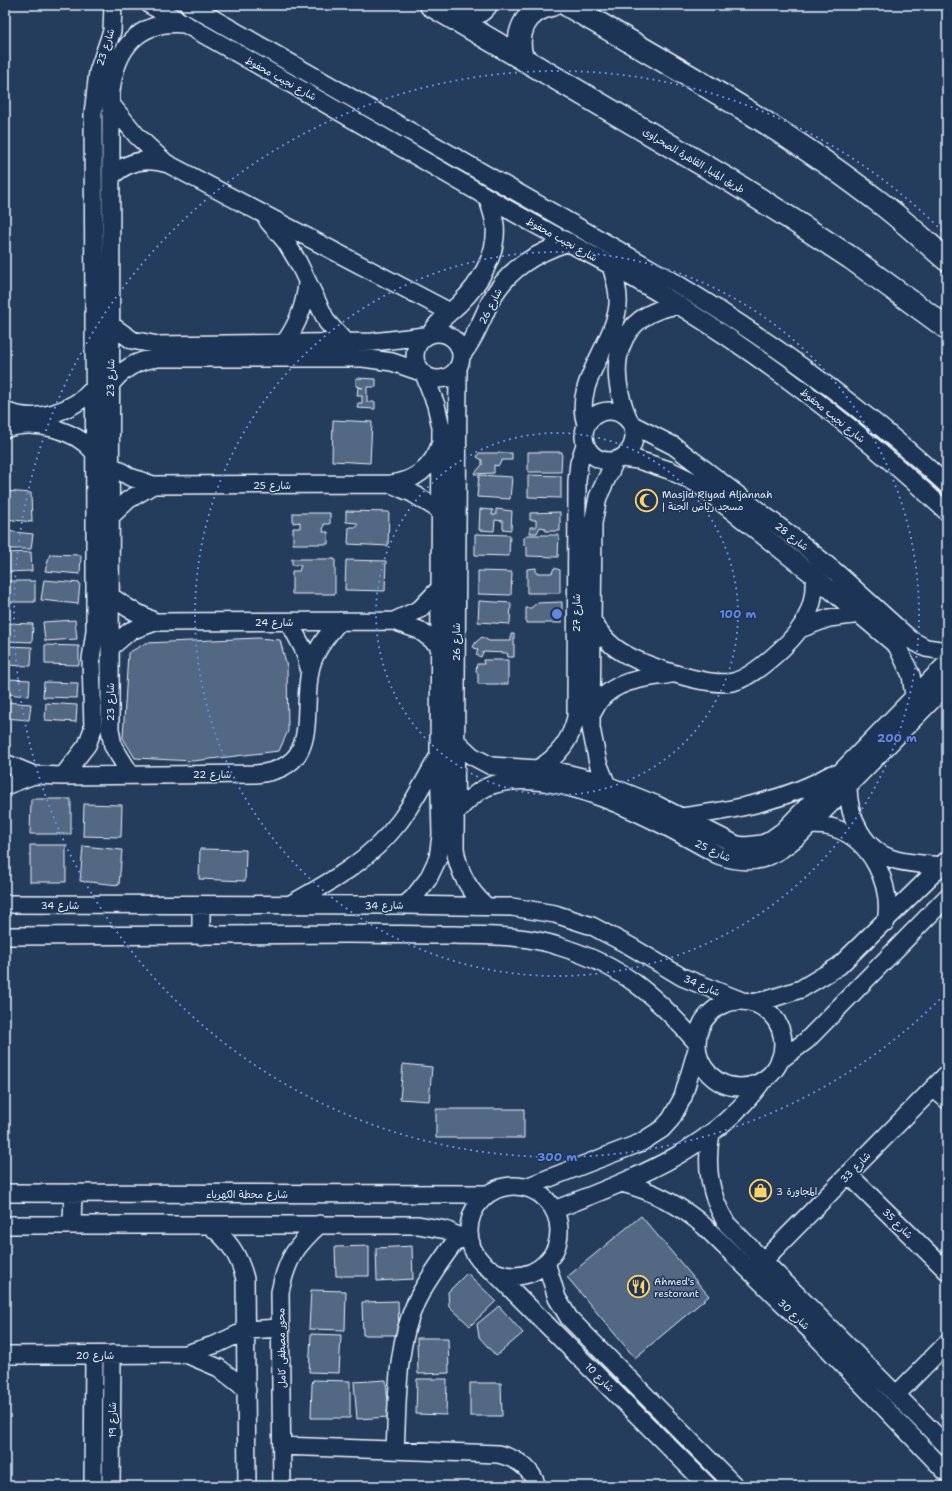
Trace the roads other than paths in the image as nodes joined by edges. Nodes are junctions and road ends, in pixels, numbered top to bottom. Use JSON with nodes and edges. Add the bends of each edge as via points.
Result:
{"nodes":[{"id":1,"x":113,"y":5,"type":"edge"},
{"id":2,"x":150,"y":5,"type":"edge"},
{"id":3,"x":189,"y":5,"type":"edge"},
{"id":4,"x":486,"y":5,"type":"edge"},
{"id":5,"x":551,"y":5,"type":"edge"},
{"id":6,"x":563,"y":5,"type":"edge"},
{"id":7,"x":567,"y":5,"type":"edge"},
{"id":8,"x":438,"y":9,"type":"edge"},
{"id":9,"x":186,"y":24,"type":"junction"},
{"id":10,"x":522,"y":58,"type":"junction"},
{"id":11,"x":107,"y":65,"type":"junction"},
{"id":12,"x":360,"y":102,"type":"junction"},
{"id":13,"x":110,"y":103,"type":"junction"},
{"id":14,"x":351,"y":117,"type":"junction"},
{"id":15,"x":168,"y":164,"type":"junction"},
{"id":16,"x":111,"y":177,"type":"junction"},
{"id":17,"x":488,"y":198,"type":"junction"},
{"id":18,"x":254,"y":209,"type":"junction"},
{"id":19,"x":569,"y":242,"type":"junction"},
{"id":20,"x":947,"y":260,"type":"edge"},
{"id":21,"x":611,"y":266,"type":"junction"},
{"id":22,"x":307,"y":283,"type":"junction"},
{"id":23,"x":678,"y":305,"type":"junction"},
{"id":24,"x":450,"y":312,"type":"junction"},
{"id":25,"x":111,"y":325,"type":"junction"},
{"id":26,"x":947,"y":328,"type":"edge"},
{"id":27,"x":428,"y":335,"type":"junction"},
{"id":28,"x":285,"y":342,"type":"junction"},
{"id":29,"x":345,"y":350,"type":"junction"},
{"id":30,"x":167,"y":352,"type":"junction"},
{"id":31,"x":459,"y":362,"type":"junction"},
{"id":32,"x":423,"y":373,"type":"junction"},
{"id":33,"x":102,"y":387,"type":"junction"},
{"id":34,"x":856,"y":408,"type":"junction"},
{"id":35,"x":5,"y":411,"type":"edge"},
{"id":36,"x":34,"y":421,"type":"junction"},
{"id":37,"x":630,"y":422,"type":"junction"},
{"id":38,"x":844,"y":422,"type":"junction"},
{"id":39,"x":586,"y":424,"type":"junction"},
{"id":40,"x":5,"y":429,"type":"edge"},
{"id":41,"x":441,"y":443,"type":"junction"},
{"id":42,"x":585,"y":445,"type":"junction"},
{"id":43,"x":94,"y":452,"type":"junction"},
{"id":44,"x":618,"y":459,"type":"junction"},
{"id":45,"x":109,"y":464,"type":"junction"},
{"id":46,"x":390,"y":484,"type":"junction"},
{"id":47,"x":153,"y":485,"type":"junction"},
{"id":48,"x":947,"y":485,"type":"edge"},
{"id":49,"x":441,"y":511,"type":"junction"},
{"id":50,"x":947,"y":512,"type":"edge"},
{"id":51,"x":110,"y":517,"type":"junction"},
{"id":52,"x":754,"y":517,"type":"junction"},
{"id":53,"x":585,"y":523,"type":"junction"},
{"id":54,"x":448,"y":545,"type":"junction"},
{"id":55,"x":102,"y":561,"type":"junction"},
{"id":56,"x":814,"y":576,"type":"junction"},
{"id":57,"x":440,"y":588,"type":"junction"},
{"id":58,"x":109,"y":595,"type":"junction"},
{"id":59,"x":861,"y":614,"type":"junction"},
{"id":60,"x":592,"y":620,"type":"junction"},
{"id":61,"x":394,"y":621,"type":"junction"},
{"id":62,"x":155,"y":622,"type":"junction"},
{"id":63,"x":289,"y":622,"type":"junction"},
{"id":64,"x":340,"y":622,"type":"junction"},
{"id":65,"x":800,"y":629,"type":"junction"},
{"id":66,"x":894,"y":634,"type":"junction"},
{"id":67,"x":440,"y":646,"type":"junction"},
{"id":68,"x":110,"y":648,"type":"junction"},
{"id":69,"x":947,"y":651,"type":"edge"},
{"id":70,"x":947,"y":663,"type":"edge"},
{"id":71,"x":310,"y":671,"type":"junction"},
{"id":72,"x":674,"y":673,"type":"junction"},
{"id":73,"x":947,"y":685,"type":"edge"},
{"id":74,"x":914,"y":696,"type":"junction"},
{"id":75,"x":110,"y":700,"type":"junction"},
{"id":76,"x":92,"y":701,"type":"junction"},
{"id":77,"x":584,"y":717,"type":"junction"},
{"id":78,"x":456,"y":742,"type":"junction"},
{"id":79,"x":439,"y":755,"type":"junction"},
{"id":80,"x":5,"y":763,"type":"edge"},
{"id":81,"x":539,"y":768,"type":"junction"},
{"id":82,"x":844,"y":768,"type":"junction"},
{"id":83,"x":34,"y":775,"type":"junction"},
{"id":84,"x":131,"y":775,"type":"junction"},
{"id":85,"x":521,"y":775,"type":"junction"},
{"id":86,"x":63,"y":776,"type":"junction"},
{"id":87,"x":607,"y":785,"type":"junction"},
{"id":88,"x":5,"y":786,"type":"edge"},
{"id":89,"x":848,"y":786,"type":"junction"},
{"id":90,"x":455,"y":814,"type":"junction"},
{"id":91,"x":681,"y":817,"type":"junction"},
{"id":92,"x":809,"y":825,"type":"junction"},
{"id":93,"x":448,"y":835,"type":"junction"},
{"id":94,"x":711,"y":842,"type":"junction"},
{"id":95,"x":865,"y":844,"type":"junction"},
{"id":96,"x":944,"y":863,"type":"edge"},
{"id":97,"x":947,"y":897,"type":"edge"},
{"id":98,"x":5,"y":904,"type":"edge"},
{"id":99,"x":405,"y":905,"type":"junction"},
{"id":100,"x":201,"y":906,"type":"junction"},
{"id":101,"x":288,"y":906,"type":"junction"},
{"id":102,"x":486,"y":906,"type":"junction"},
{"id":103,"x":886,"y":922,"type":"junction"},
{"id":104,"x":5,"y":936,"type":"edge"},
{"id":105,"x":201,"y":936,"type":"junction"},
{"id":106,"x":747,"y":1002,"type":"junction"},
{"id":107,"x":696,"y":1046,"type":"junction"},
{"id":108,"x":779,"y":1061,"type":"junction"},
{"id":109,"x":947,"y":1074,"type":"edge"},
{"id":110,"x":763,"y":1080,"type":"junction"},
{"id":111,"x":933,"y":1088,"type":"junction"},
{"id":112,"x":947,"y":1100,"type":"edge"},
{"id":113,"x":711,"y":1133,"type":"junction"},
{"id":114,"x":848,"y":1174,"type":"junction"},
{"id":115,"x":622,"y":1183,"type":"junction"},
{"id":116,"x":526,"y":1187,"type":"junction"},
{"id":117,"x":5,"y":1193,"type":"edge"},
{"id":118,"x":73,"y":1193,"type":"junction"},
{"id":119,"x":488,"y":1194,"type":"junction"},
{"id":120,"x":554,"y":1210,"type":"junction"},
{"id":121,"x":720,"y":1214,"type":"junction"},
{"id":122,"x":72,"y":1224,"type":"junction"},
{"id":123,"x":320,"y":1224,"type":"junction"},
{"id":124,"x":5,"y":1225,"type":"edge"},
{"id":125,"x":209,"y":1225,"type":"junction"},
{"id":126,"x":704,"y":1226,"type":"junction"},
{"id":127,"x":465,"y":1239,"type":"junction"},
{"id":128,"x":763,"y":1261,"type":"junction"},
{"id":129,"x":546,"y":1262,"type":"junction"},
{"id":130,"x":491,"y":1269,"type":"junction"},
{"id":131,"x":947,"y":1271,"type":"edge"},
{"id":132,"x":280,"y":1328,"type":"junction"},
{"id":133,"x":247,"y":1330,"type":"junction"},
{"id":134,"x":947,"y":1342,"type":"edge"},
{"id":135,"x":112,"y":1354,"type":"junction"},
{"id":136,"x":186,"y":1354,"type":"junction"},
{"id":137,"x":5,"y":1355,"type":"edge"},
{"id":138,"x":94,"y":1355,"type":"junction"},
{"id":139,"x":247,"y":1390,"type":"junction"},
{"id":140,"x":896,"y":1395,"type":"junction"},
{"id":141,"x":282,"y":1446,"type":"junction"},
{"id":142,"x":947,"y":1446,"type":"edge"},
{"id":143,"x":395,"y":1450,"type":"junction"},
{"id":144,"x":945,"y":1466,"type":"edge"},
{"id":145,"x":93,"y":1485,"type":"edge"},
{"id":146,"x":111,"y":1486,"type":"edge"},
{"id":147,"x":247,"y":1486,"type":"edge"},
{"id":148,"x":282,"y":1486,"type":"edge"},
{"id":149,"x":537,"y":1486,"type":"edge"},
{"id":150,"x":708,"y":1486,"type":"edge"},
{"id":151,"x":735,"y":1486,"type":"edge"}],
"edges":[{"from":1,"to":11,"type":"street","name":"شارع 23"},
{"from":2,"to":9,"type":"street","name":"شارع نجيب محفوظ"},
{"from":3,"to":12,"type":"street","name":"شارع نجيب محفوظ"},
{"from":4,"to":8,"type":"highway","via":[[470,16],[457,16]]},
{"from":5,"to":10,"type":"highway","via":[[532,13],[524,22],[519,46]]},
{"from":6,"to":7,"type":"highway"},
{"from":7,"to":20,"type":"highway","via":[[788,138],[883,205]]},
{"from":8,"to":10,"type":"highway","name":"طريق المنيا, القاهرة الصحراوى"},
{"from":9,"to":11,"type":"street","name":"شارع 23","via":[[166,24],[147,30],[138,35]]},
{"from":9,"to":14,"type":"street","name":"شارع نجيب محفوظ"},
{"from":10,"to":26,"type":"highway","name":"طريق المنيا, القاهرة الصحراوى","via":[[796,222],[851,258]]},
{"from":11,"to":13,"type":"street","name":"شارع 23"},
{"from":11,"to":33,"type":"street","name":"شارع 23","via":[[96,81],[93,114]]},
{"from":12,"to":14,"type":"street"},
{"from":12,"to":34,"type":"street","name":"شارع نجيب محفوظ","via":[[734,318],[816,376]]},
{"from":13,"to":15,"type":"street","via":[[137,136]]},
{"from":13,"to":16,"type":"street","name":"شارع 23"},
{"from":14,"to":17,"type":"street","name":"شارع نجيب محفوظ"},
{"from":15,"to":16,"type":"street","via":[[152,160],[135,162]]},
{"from":15,"to":18,"type":"street"},
{"from":16,"to":25,"type":"street","name":"شارع 23"},
{"from":17,"to":19,"type":"street","name":"شارع نجيب محفوظ"},
{"from":17,"to":24,"type":"street","via":[[495,225],[492,251],[475,285]]},
{"from":18,"to":22,"type":"street","via":[[286,242]]},
{"from":18,"to":24,"type":"street"},
{"from":19,"to":21,"type":"street","name":"شارع نجيب محفوظ"},
{"from":19,"to":31,"type":"street","name":"شارع 26","via":[[528,259],[507,277],[491,301]]},
{"from":21,"to":23,"type":"street","name":"شارع نجيب محفوظ"},
{"from":21,"to":39,"type":"street","via":[[618,291],[617,314],[584,394],[582,410]]},
{"from":22,"to":28,"type":"street","via":[[303,309]]},
{"from":22,"to":29,"type":"street"},
{"from":23,"to":37,"type":"street","via":[[659,309],[641,318],[622,343],[616,376]]},
{"from":23,"to":38,"type":"street","name":"شارع نجيب محفوظ","via":[[763,361]]},
{"from":24,"to":27,"type":"street"},
{"from":25,"to":30,"type":"street","via":[[124,336]]},
{"from":25,"to":33,"type":"street","name":"شارع 23"},
{"from":27,"to":29,"type":"street"},
{"from":27,"to":31,"type":"street","via":[[439,332],[452,337],[460,349]]},
{"from":27,"to":32,"type":"street","via":[[420,341],[415,353],[415,360]]},
{"from":28,"to":29,"type":"street"},
{"from":28,"to":30,"type":"street"},
{"from":29,"to":30,"type":"street"},
{"from":29,"to":32,"type":"street"},
{"from":30,"to":33,"type":"street","via":[[134,364]]},
{"from":31,"to":32,"type":"street","via":[[448,376],[442,378],[436,379]]},
{"from":31,"to":54,"type":"street","name":"شارع 26"},
{"from":32,"to":41,"type":"street","name":"شارع 26","via":[[436,405]]},
{"from":33,"to":36,"type":"street","via":[[72,406]]},
{"from":33,"to":43,"type":"street","name":"شارع 23"},
{"from":33,"to":45,"type":"street","name":"شارع 23"},
{"from":34,"to":38,"type":"street"},
{"from":34,"to":48,"type":"street","name":"شارع نجيب محفوظ"},
{"from":35,"to":36,"type":"street"},
{"from":36,"to":40,"type":"street"},
{"from":36,"to":43,"type":"street","via":[[71,435],[88,445]]},
{"from":37,"to":39,"type":"street","via":[[617,412],[603,411]]},
{"from":37,"to":44,"type":"street","via":[[634,443],[631,449]]},
{"from":37,"to":52,"type":"street","name":"شارع 28","via":[[674,446]]},
{"from":38,"to":50,"type":"street","name":"شارع نجيب محفوظ"},
{"from":39,"to":42,"type":"street"},
{"from":41,"to":46,"type":"street","name":"شارع 25","via":[[434,460],[421,473],[407,481]]},
{"from":41,"to":49,"type":"street","name":"شارع 26"},
{"from":42,"to":44,"type":"street","via":[[601,460]]},
{"from":42,"to":53,"type":"street","name":"شارع 27","via":[[578,472]]},
{"from":43,"to":55,"type":"street","name":"شارع 23"},
{"from":44,"to":52,"type":"street","name":"شارع 28","via":[[653,464],[684,476]]},
{"from":44,"to":53,"type":"street","name":"شارع 27"},
{"from":45,"to":47,"type":"street","name":"شارع 25","via":[[130,477]]},
{"from":45,"to":51,"type":"street","name":"شارع 23"},
{"from":46,"to":47,"type":"street","name":"شارع 25"},
{"from":46,"to":49,"type":"street","name":"شارع 25","via":[[412,493]]},
{"from":47,"to":51,"type":"street","via":[[128,500]]},
{"from":49,"to":54,"type":"street","name":"شارع 26"},
{"from":51,"to":55,"type":"street","name":"شارع 23"},
{"from":52,"to":56,"type":"street","name":"شارع 28"},
{"from":52,"to":66,"type":"street","name":"شارع 28","via":[[837,573]]},
{"from":53,"to":60,"type":"street","name":"شارع 27"},
{"from":53,"to":77,"type":"street","name":"شارع 27"},
{"from":54,"to":57,"type":"street","name":"شارع 26"},
{"from":54,"to":78,"type":"street","name":"شارع 26"},
{"from":55,"to":58,"type":"street","name":"شارع 23"},
{"from":55,"to":76,"type":"street","name":"شارع 23","via":[[91,659]]},
{"from":56,"to":59,"type":"street","name":"شارع 28"},
{"from":56,"to":65,"type":"street","via":[[812,604]]},
{"from":57,"to":61,"type":"street","name":"شارع 24","via":[[420,608]]},
{"from":57,"to":67,"type":"street","name":"شارع 26"},
{"from":58,"to":62,"type":"street","name":"شارع 24"},
{"from":58,"to":68,"type":"street","name":"شارع 23"},
{"from":59,"to":65,"type":"street","via":[[829,618]]},
{"from":59,"to":66,"type":"street","name":"شارع 28"},
{"from":60,"to":72,"type":"street","via":[[605,639],[624,653]]},
{"from":60,"to":77,"type":"street","name":"شارع 27"},
{"from":61,"to":64,"type":"street","name":"شارع 24"},
{"from":61,"to":67,"type":"street","name":"شارع 24","via":[[419,630]]},
{"from":62,"to":63,"type":"street","name":"شارع 24"},
{"from":62,"to":68,"type":"street","name":"شارع 24","via":[[130,631]]},
{"from":63,"to":64,"type":"street","name":"شارع 24"},
{"from":63,"to":71,"type":"street","name":"شارع 22","via":[[304,650]]},
{"from":64,"to":71,"type":"street","name":"شارع 22","via":[[318,649]]},
{"from":65,"to":72,"type":"street","via":[[763,666],[744,678],[716,683]]},
{"from":66,"to":69,"type":"street","name":"شارع 28","via":[[926,648]]},
{"from":66,"to":74,"type":"street","name":"شارع 28","via":[[907,665]]},
{"from":67,"to":79,"type":"street","name":"شارع 26"},
{"from":68,"to":75,"type":"street","name":"شارع 23"},
{"from":70,"to":74,"type":"street","name":"شارع 25"},
{"from":71,"to":84,"type":"street","name":"شارع 22","via":[[306,735],[301,750],[284,767],[269,773],[256,774]]},
{"from":72,"to":77,"type":"street","via":[[622,684],[606,694]]},
{"from":73,"to":89,"type":"street","name":"شارع 25"},
{"from":74,"to":82,"type":"street","name":"شارع 25"},
{"from":75,"to":76,"type":"street"},
{"from":75,"to":84,"type":"street","name":"شارع 23","via":[[111,738]]},
{"from":76,"to":86,"type":"street","name":"شارع 23","via":[[91,737]]},
{"from":77,"to":81,"type":"street","name":"شارع 27","via":[[557,755]]},
{"from":77,"to":87,"type":"street","name":"شارع 27"},
{"from":78,"to":85,"type":"street","name":"شارع 25","via":[[472,756],[491,766]]},
{"from":78,"to":90,"type":"street","name":"شارع 26"},
{"from":79,"to":93,"type":"street","name":"شارع 26"},
{"from":79,"to":101,"type":"street","via":[[411,805],[376,848],[347,872]]},
{"from":80,"to":83,"type":"street","name":"شارع 22"},
{"from":81,"to":85,"type":"street","name":"شارع 25"},
{"from":81,"to":87,"type":"street","name":"شارع 25","via":[[567,772]]},
{"from":82,"to":91,"type":"street","via":[[775,799],[738,809]]},
{"from":82,"to":94,"type":"street","name":"شارع 25","via":[[783,831],[770,841],[745,846],[729,842]]},
{"from":83,"to":86,"type":"street","name":"شارع 22"},
{"from":83,"to":88,"type":"street","name":"شارع 22"},
{"from":84,"to":86,"type":"street","name":"شارع 22"},
{"from":85,"to":90,"type":"street","name":"شارع 25","via":[[488,787],[470,798]]},
{"from":85,"to":94,"type":"street","name":"شارع 25","via":[[600,797]]},
{"from":87,"to":91,"type":"street","name":"شارع 25"},
{"from":89,"to":92,"type":"street","name":"شارع 25"},
{"from":89,"to":95,"type":"street","via":[[852,816]]},
{"from":90,"to":93,"type":"street","name":"شارع 26"},
{"from":91,"to":94,"type":"street","name":"شارع 25"},
{"from":92,"to":94,"type":"street","name":"شارع 25","via":[[786,847],[770,857],[761,859],[730,859]]},
{"from":92,"to":95,"type":"street","via":[[840,830]]},
{"from":93,"to":99,"type":"street","name":"شارع 26","via":[[428,879]]},
{"from":93,"to":102,"type":"street","name":"شارع 26","via":[[460,872],[471,890]]},
{"from":95,"to":96,"type":"street","via":[[895,860]]},
{"from":95,"to":103,"type":"street","via":[[883,878],[888,905]]},
{"from":96,"to":103,"type":"street"},
{"from":97,"to":108,"type":"street","via":[[806,1041]]},
{"from":98,"to":100,"type":"street","name":"شارع 34"},
{"from":99,"to":101,"type":"street","name":"شارع 34"},
{"from":99,"to":102,"type":"street","name":"شارع 34"},
{"from":100,"to":101,"type":"street","name":"شارع 34"},
{"from":100,"to":105,"type":"street"},
{"from":102,"to":106,"type":"street","name":"شارع 34","via":[[534,910],[575,919],[613,936],[682,977]]},
{"from":103,"to":106,"type":"street","via":[[848,960],[829,974],[787,994]]},
{"from":104,"to":105,"type":"street"},
{"from":105,"to":107,"type":"street","via":[[493,936],[530,939],[558,945],[614,968],[636,982],[658,1000]]},
{"from":106,"to":107,"type":"street","via":[[730,1002],[710,1012],[701,1026]]},
{"from":106,"to":108,"type":"street","via":[[763,1008],[779,1026],[782,1049]]},
{"from":107,"to":110,"type":"street","via":[[701,1063],[709,1074],[721,1083],[735,1087],[750,1086]]},
{"from":107,"to":116,"type":"street","via":[[683,1097],[678,1109],[662,1129],[640,1143]]},
{"from":108,"to":110,"type":"street","via":[[773,1072]]},
{"from":109,"to":111,"type":"street","name":"شارع 33"},
{"from":110,"to":113,"type":"street","via":[[736,1113]]},
{"from":111,"to":112,"type":"street"},
{"from":111,"to":114,"type":"street","name":"شارع 33"},
{"from":113,"to":115,"type":"street","via":[[655,1168]]},
{"from":113,"to":121,"type":"street","name":"شارع 30","via":[[708,1174],[710,1188]]},
{"from":114,"to":128,"type":"street","name":"شارع 33"},
{"from":114,"to":131,"type":"street","name":"شارع 35"},
{"from":115,"to":120,"type":"street"},
{"from":115,"to":126,"type":"street","name":"شارع 30","via":[[666,1199]]},
{"from":116,"to":119,"type":"street","via":[[500,1188]]},
{"from":116,"to":120,"type":"street","via":[[538,1192]]},
{"from":117,"to":118,"type":"street","name":"شارع محطة الكهرباء"},
{"from":118,"to":119,"type":"street","name":"شارع محطة الكهرباء"},
{"from":118,"to":122,"type":"street"},
{"from":119,"to":127,"type":"street","via":[[472,1216]]},
{"from":120,"to":129,"type":"street","via":[[559,1232],[558,1243]]},
{"from":121,"to":126,"type":"street"},
{"from":121,"to":128,"type":"street","name":"شارع 30","via":[[726,1224]]},
{"from":122,"to":124,"type":"street"},
{"from":122,"to":125,"type":"street"},
{"from":123,"to":125,"type":"street"},
{"from":123,"to":127,"type":"street","via":[[418,1225],[432,1227]]},
{"from":123,"to":132,"type":"street","name":"محور مصطفى كامل","via":[[301,1241],[287,1265],[280,1292]]},
{"from":125,"to":133,"type":"street","via":[[229,1243],[242,1266]]},
{"from":126,"to":144,"type":"street","name":"شارع 30"},
{"from":127,"to":130,"type":"street"},
{"from":127,"to":143,"type":"street","via":[[425,1286],[408,1323],[400,1363]]},
{"from":128,"to":140,"type":"street","name":"شارع 30"},
{"from":129,"to":130,"type":"street","via":[[534,1271],[520,1275],[505,1274]]},
{"from":129,"to":151,"type":"street","name":"شارع 10","via":[[557,1298],[569,1318]]},
{"from":130,"to":150,"type":"street","name":"شارع 10"},
{"from":132,"to":133,"type":"street"},
{"from":132,"to":141,"type":"street","name":"محور مصطفى كامل"},
{"from":133,"to":136,"type":"street","name":"شارع 20","via":[[217,1344]]},
{"from":133,"to":139,"type":"street"},
{"from":134,"to":140,"type":"street"},
{"from":135,"to":136,"type":"street","name":"شارع 20"},
{"from":135,"to":138,"type":"street","name":"شارع 20"},
{"from":135,"to":146,"type":"street","name":"شارع 19"},
{"from":136,"to":139,"type":"street","name":"شارع 20","via":[[219,1368]]},
{"from":137,"to":138,"type":"street","name":"شارع 20"},
{"from":138,"to":145,"type":"street","name":"شارع 19"},
{"from":139,"to":147,"type":"street"},
{"from":140,"to":142,"type":"street","name":"شارع 30"},
{"from":141,"to":143,"type":"street"},
{"from":141,"to":148,"type":"street","name":"محور مصطفى كامل"},
{"from":143,"to":149,"type":"street","via":[[507,1456],[523,1465]]}]}
